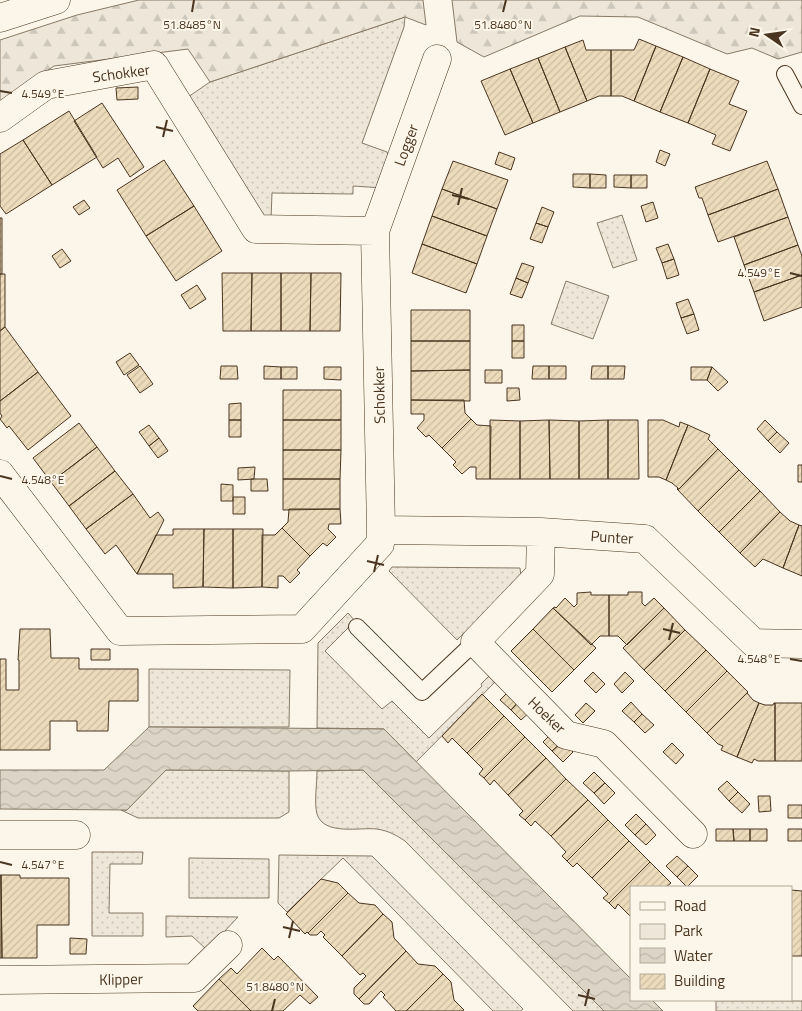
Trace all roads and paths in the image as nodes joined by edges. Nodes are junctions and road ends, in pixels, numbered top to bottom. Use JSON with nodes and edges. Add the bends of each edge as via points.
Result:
{"nodes":[{"id":1,"x":56,"y":0,"type":"edge"},
{"id":2,"x":0,"y":18,"type":"edge"},
{"id":3,"x":437,"y":59,"type":"dead end"},
{"id":4,"x":785,"y":74,"type":"dead end"},
{"id":5,"x":802,"y":106,"type":"edge"},
{"id":6,"x":0,"y":118,"type":"edge"},
{"id":7,"x":375,"y":230,"type":"junction"},
{"id":8,"x":0,"y":474,"type":"edge"},
{"id":9,"x":381,"y":530,"type":"junction"},
{"id":10,"x":541,"y":532,"type":"junction"},
{"id":11,"x":357,"y":627,"type":"dead end"},
{"id":12,"x":475,"y":642,"type":"junction"},
{"id":13,"x":802,"y":644,"type":"edge"},
{"id":14,"x":693,"y":834,"type":"dead end"},
{"id":15,"x":0,"y":835,"type":"edge"},
{"id":16,"x":76,"y":835,"type":"dead end"},
{"id":17,"x":228,"y":945,"type":"dead end"},
{"id":18,"x":0,"y":980,"type":"edge"}],
"edges":[{"from":1,"to":2,"type":"street"},
{"from":3,"to":7,"type":"street","name":"Logger"},
{"from":4,"to":5,"type":"lane"},
{"from":6,"to":7,"type":"street","name":"Schokker","via":[[46,85],[154,65],[256,229]]},
{"from":7,"to":9,"type":"street","name":"Schokker"},
{"from":8,"to":9,"type":"street","name":"Schokker","via":[[120,631],[302,629],[380,544]]},
{"from":9,"to":10,"type":"street","name":"Punter"},
{"from":10,"to":12,"type":"street","via":[[540,574]]},
{"from":10,"to":13,"type":"street","name":"Punter","via":[[645,539],[754,643]]},
{"from":11,"to":12,"type":"lane","via":[[422,692]]},
{"from":12,"to":14,"type":"street","name":"Hoeker","via":[[566,735],[604,744]]},
{"from":15,"to":16,"type":"street"},
{"from":17,"to":18,"type":"street","name":"Klipper","via":[[194,978]]}]}
